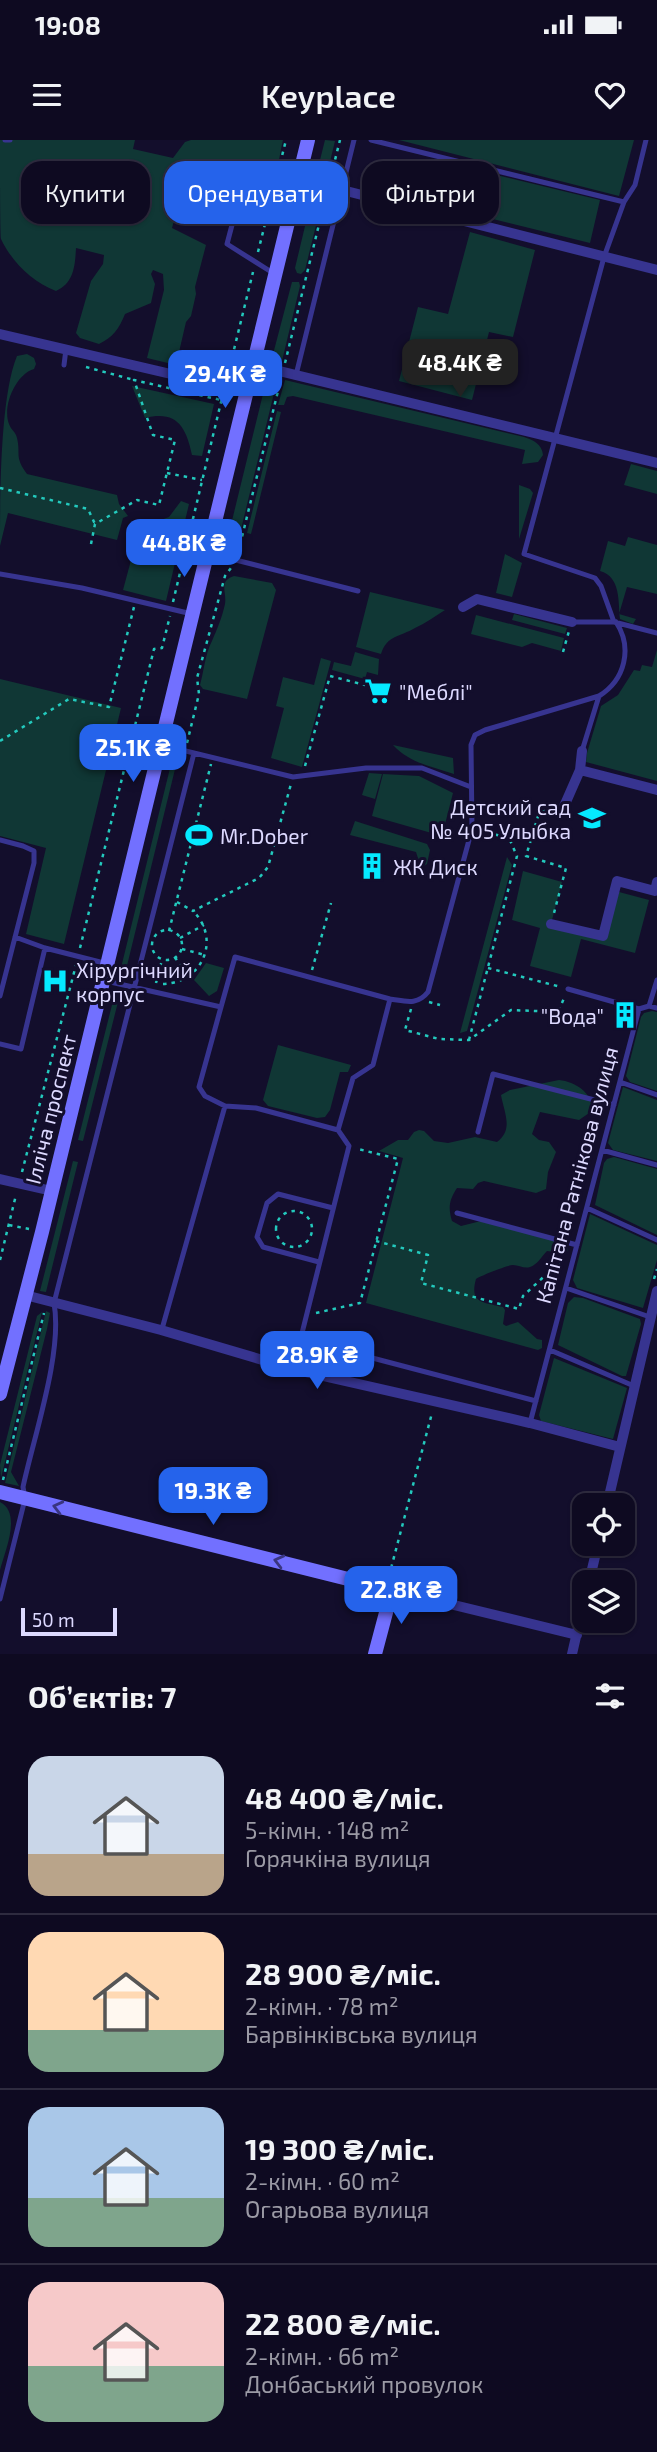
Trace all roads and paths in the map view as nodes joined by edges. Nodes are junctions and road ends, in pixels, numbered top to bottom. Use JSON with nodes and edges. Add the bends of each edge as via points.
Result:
{"nodes":[{"id":1,"x":286,"y":140,"type":"edge"},
{"id":2,"x":308,"y":140,"type":"edge"},
{"id":3,"x":340,"y":140,"type":"edge"},
{"id":4,"x":354,"y":140,"type":"edge"},
{"id":5,"x":371,"y":140,"type":"edge"},
{"id":6,"x":646,"y":140,"type":"edge"},
{"id":7,"x":281,"y":161,"type":"edge"},
{"id":8,"x":304,"y":161,"type":"edge"},
{"id":9,"x":335,"y":161,"type":"edge"},
{"id":10,"x":348,"y":166,"type":"edge"},
{"id":11,"x":348,"y":193,"type":"edge"},
{"id":12,"x":624,"y":202,"type":"junction"},
{"id":13,"x":265,"y":224,"type":"edge"},
{"id":14,"x":289,"y":224,"type":"edge"},
{"id":15,"x":320,"y":224,"type":"edge"},
{"id":16,"x":334,"y":224,"type":"edge"},
{"id":17,"x":232,"y":225,"type":"dead end"},
{"id":18,"x":604,"y":257,"type":"junction"},
{"id":19,"x":255,"y":263,"type":"junction"},
{"id":20,"x":657,"y":270,"type":"edge"},
{"id":21,"x":276,"y":275,"type":"junction"},
{"id":22,"x":0,"y":334,"type":"edge"},
{"id":23,"x":66,"y":349,"type":"junction"},
{"id":24,"x":64,"y":365,"type":"dead end"},
{"id":25,"x":255,"y":365,"type":"junction"},
{"id":26,"x":282,"y":372,"type":"junction"},
{"id":27,"x":296,"y":375,"type":"junction"},
{"id":28,"x":225,"y":386,"type":"junction"},
{"id":29,"x":248,"y":392,"type":"junction"},
{"id":30,"x":222,"y":400,"type":"junction"},
{"id":31,"x":556,"y":438,"type":"junction"},
{"id":32,"x":657,"y":463,"type":"edge"},
{"id":33,"x":167,"y":473,"type":"junction"},
{"id":34,"x":203,"y":481,"type":"junction"},
{"id":35,"x":0,"y":488,"type":"edge"},
{"id":36,"x":96,"y":524,"type":"junction"},
{"id":37,"x":91,"y":544,"type":"dead end"},
{"id":38,"x":208,"y":553,"type":"junction"},
{"id":39,"x":236,"y":560,"type":"junction"},
{"id":40,"x":0,"y":574,"type":"edge"},
{"id":41,"x":358,"y":591,"type":"dead end"},
{"id":42,"x":135,"y":600,"type":"junction"},
{"id":43,"x":463,"y":607,"type":"dead end"},
{"id":44,"x":172,"y":609,"type":"junction"},
{"id":45,"x":193,"y":614,"type":"junction"},
{"id":46,"x":572,"y":622,"type":"junction"},
{"id":47,"x":615,"y":622,"type":"junction"},
{"id":48,"x":657,"y":633,"type":"edge"},
{"id":49,"x":564,"y":652,"type":"dead end"},
{"id":50,"x":365,"y":685,"type":"dead end"},
{"id":51,"x":199,"y":694,"type":"dead end"},
{"id":52,"x":599,"y":696,"type":"junction"},
{"id":53,"x":0,"y":741,"type":"edge"},
{"id":54,"x":161,"y":745,"type":"junction"},
{"id":55,"x":582,"y":751,"type":"joint"},
{"id":56,"x":194,"y":753,"type":"junction"},
{"id":57,"x":213,"y":758,"type":"junction"},
{"id":58,"x":580,"y":770,"type":"junction"},
{"id":59,"x":303,"y":776,"type":"junction"},
{"id":60,"x":293,"y":777,"type":"junction"},
{"id":61,"x":471,"y":787,"type":"junction"},
{"id":62,"x":657,"y":790,"type":"edge"},
{"id":63,"x":564,"y":808,"type":"joint"},
{"id":64,"x":472,"y":829,"type":"junction"},
{"id":65,"x":0,"y":840,"type":"edge"},
{"id":66,"x":656,"y":889,"type":"edge"},
{"id":67,"x":177,"y":902,"type":"junction"},
{"id":68,"x":331,"y":903,"type":"dead end"},
{"id":69,"x":193,"y":911,"type":"junction"},
{"id":70,"x":551,"y":924,"type":"joint"},
{"id":71,"x":204,"y":925,"type":"junction"},
{"id":72,"x":169,"y":931,"type":"junction"},
{"id":73,"x":15,"y":937,"type":"junction"},
{"id":74,"x":180,"y":938,"type":"junction"},
{"id":75,"x":46,"y":948,"type":"junction"},
{"id":76,"x":181,"y":949,"type":"junction"},
{"id":77,"x":205,"y":955,"type":"junction"},
{"id":78,"x":78,"y":956,"type":"junction"},
{"id":79,"x":175,"y":957,"type":"junction"},
{"id":80,"x":162,"y":960,"type":"junction"},
{"id":81,"x":107,"y":963,"type":"junction"},
{"id":82,"x":488,"y":968,"type":"junction"},
{"id":83,"x":311,"y":977,"type":"junction"},
{"id":84,"x":187,"y":978,"type":"junction"},
{"id":85,"x":657,"y":980,"type":"edge"},
{"id":86,"x":103,"y":981,"type":"junction"},
{"id":87,"x":156,"y":983,"type":"junction"},
{"id":88,"x":134,"y":987,"type":"junction"},
{"id":89,"x":568,"y":989,"type":"junction"},
{"id":90,"x":154,"y":992,"type":"junction"},
{"id":91,"x":0,"y":996,"type":"edge"},
{"id":92,"x":390,"y":999,"type":"junction"},
{"id":93,"x":412,"y":1002,"type":"junction"},
{"id":94,"x":649,"y":1006,"type":"junction"},
{"id":95,"x":221,"y":1007,"type":"junction"},
{"id":96,"x":657,"y":1008,"type":"edge"},
{"id":97,"x":639,"y":1009,"type":"junction"},
{"id":98,"x":468,"y":1040,"type":"junction"},
{"id":99,"x":0,"y":1044,"type":"edge"},
{"id":100,"x":620,"y":1082,"type":"junction"},
{"id":101,"x":657,"y":1095,"type":"edge"},
{"id":102,"x":614,"y":1105,"type":"junction"},
{"id":103,"x":225,"y":1106,"type":"junction"},
{"id":104,"x":338,"y":1130,"type":"junction"},
{"id":105,"x":478,"y":1132,"type":"dead end"},
{"id":106,"x":349,"y":1146,"type":"junction"},
{"id":107,"x":603,"y":1150,"type":"junction"},
{"id":108,"x":657,"y":1165,"type":"edge"},
{"id":109,"x":0,"y":1179,"type":"edge"},
{"id":110,"x":19,"y":1184,"type":"junction"},
{"id":111,"x":52,"y":1191,"type":"junction"},
{"id":112,"x":333,"y":1208,"type":"junction"},
{"id":113,"x":587,"y":1208,"type":"junction"},
{"id":114,"x":299,"y":1211,"type":"joint"},
{"id":115,"x":457,"y":1213,"type":"dead end"},
{"id":116,"x":657,"y":1240,"type":"edge"},
{"id":117,"x":376,"y":1241,"type":"junction"},
{"id":118,"x":578,"y":1245,"type":"junction"},
{"id":119,"x":0,"y":1260,"type":"edge"},
{"id":120,"x":319,"y":1262,"type":"junction"},
{"id":121,"x":566,"y":1288,"type":"junction"},
{"id":122,"x":657,"y":1291,"type":"edge"},
{"id":123,"x":24,"y":1295,"type":"junction"},
{"id":124,"x":50,"y":1302,"type":"junction"},
{"id":125,"x":306,"y":1316,"type":"junction"},
{"id":126,"x":650,"y":1317,"type":"junction"},
{"id":127,"x":161,"y":1330,"type":"junction"},
{"id":128,"x":300,"y":1339,"type":"junction"},
{"id":129,"x":550,"y":1350,"type":"junction"},
{"id":130,"x":293,"y":1369,"type":"junction"},
{"id":131,"x":634,"y":1385,"type":"junction"},
{"id":132,"x":0,"y":1394,"type":"edge"},
{"id":133,"x":536,"y":1401,"type":"junction"},
{"id":134,"x":435,"y":1403,"type":"junction"},
{"id":135,"x":530,"y":1423,"type":"junction"},
{"id":136,"x":620,"y":1447,"type":"junction"},
{"id":137,"x":0,"y":1492,"type":"edge"},
{"id":138,"x":610,"y":1493,"type":"edge"},
{"id":139,"x":25,"y":1499,"type":"junction"},
{"id":140,"x":389,"y":1589,"type":"junction"},
{"id":141,"x":0,"y":1599,"type":"edge"},
{"id":142,"x":577,"y":1635,"type":"joint"},
{"id":143,"x":375,"y":1654,"type":"edge"},
{"id":144,"x":572,"y":1654,"type":"edge"}],
"edges":[{"from":1,"to":7,"type":"path"},
{"from":2,"to":8,"type":"main road","name":"Ілліча проспект"},
{"from":3,"to":9,"type":"path"},
{"from":4,"to":10,"type":"lane"},
{"from":5,"to":12,"type":"lane"},
{"from":6,"to":12,"type":"lane","via":[[635,185]]},
{"from":11,"to":18,"type":"street"},
{"from":12,"to":18,"type":"lane"},
{"from":13,"to":19,"type":"path"},
{"from":14,"to":21,"type":"main road","name":"Ілліча проспект"},
{"from":15,"to":26,"type":"path"},
{"from":16,"to":27,"type":"lane"},
{"from":17,"to":19,"type":"lane","via":[[228,244]]},
{"from":18,"to":20,"type":"street"},
{"from":18,"to":31,"type":"lane"},
{"from":19,"to":21,"type":"lane"},
{"from":19,"to":28,"type":"path"},
{"from":21,"to":25,"type":"main road","name":"Ілліча проспект"},
{"from":22,"to":23,"type":"street"},
{"from":23,"to":24,"type":"lane"},
{"from":23,"to":28,"type":"street"},
{"from":25,"to":26,"type":"street"},
{"from":25,"to":29,"type":"main road","name":"Ілліча проспект"},
{"from":26,"to":27,"type":"street"},
{"from":26,"to":39,"type":"path"},
{"from":27,"to":31,"type":"street"},
{"from":28,"to":29,"type":"street"},
{"from":28,"to":30,"type":"path"},
{"from":29,"to":38,"type":"main road","name":"Ілліча проспект"},
{"from":30,"to":33,"type":"path","via":[[134,380],[153,435],[175,440]]},
{"from":30,"to":34,"type":"path"},
{"from":31,"to":32,"type":"street"},
{"from":31,"to":47,"type":"lane","via":[[524,554],[595,578]]},
{"from":33,"to":34,"type":"path"},
{"from":33,"to":36,"type":"path","via":[[159,505],[137,500]]},
{"from":34,"to":44,"type":"path"},
{"from":35,"to":36,"type":"path","via":[[88,509]]},
{"from":36,"to":37,"type":"path"},
{"from":38,"to":39,"type":"lane"},
{"from":38,"to":45,"type":"main road","name":"Ілліча проспект"},
{"from":39,"to":41,"type":"lane"},
{"from":39,"to":51,"type":"path","via":[[218,600],[197,678]]},
{"from":40,"to":42,"type":"lane"},
{"from":42,"to":44,"type":"lane"},
{"from":42,"to":53,"type":"path","via":[[109,707],[69,699]]},
{"from":43,"to":46,"type":"street","via":[[477,599]]},
{"from":44,"to":45,"type":"lane"},
{"from":44,"to":78,"type":"path","via":[[162,648],[154,649]]},
{"from":45,"to":54,"type":"main road","name":"Ілліча проспект"},
{"from":46,"to":47,"type":"lane"},
{"from":46,"to":49,"type":"path"},
{"from":47,"to":48,"type":"lane"},
{"from":47,"to":52,"type":"lane","via":[[623,633],[626,654],[609,690]]},
{"from":50,"to":59,"type":"path","via":[[330,676]]},
{"from":52,"to":55,"type":"lane"},
{"from":52,"to":61,"type":"lane","via":[[475,735]]},
{"from":54,"to":56,"type":"lane"},
{"from":54,"to":81,"type":"main road","name":"Ілліча проспект"},
{"from":55,"to":58,"type":"street"},
{"from":56,"to":57,"type":"lane"},
{"from":56,"to":88,"type":"lane"},
{"from":57,"to":60,"type":"lane"},
{"from":57,"to":67,"type":"path"},
{"from":58,"to":62,"type":"street"},
{"from":58,"to":63,"type":"street"},
{"from":59,"to":60,"type":"lane"},
{"from":59,"to":61,"type":"lane","via":[[366,768],[422,768]]},
{"from":60,"to":69,"type":"path","via":[[268,867],[260,878]]},
{"from":61,"to":64,"type":"lane"},
{"from":63,"to":70,"type":"path","via":[[539,813],[526,856],[566,869]]},
{"from":64,"to":82,"type":"path","via":[[509,838],[517,856]]},
{"from":64,"to":93,"type":"lane","via":[[428,992]]},
{"from":65,"to":73,"type":"lane","via":[[34,851]]},
{"from":66,"to":70,"type":"street","via":[[617,881],[603,936]]},
{"from":67,"to":69,"type":"path"},
{"from":67,"to":72,"type":"path"},
{"from":68,"to":83,"type":"path"},
{"from":69,"to":71,"type":"path"},
{"from":71,"to":74,"type":"path"},
{"from":71,"to":77,"type":"path"},
{"from":72,"to":74,"type":"path"},
{"from":72,"to":80,"type":"path","via":[[158,933],[152,943]]},
{"from":73,"to":75,"type":"lane"},
{"from":73,"to":91,"type":"lane"},
{"from":74,"to":76,"type":"path"},
{"from":75,"to":78,"type":"lane"},
{"from":75,"to":99,"type":"lane","via":[[21,1048]]},
{"from":76,"to":77,"type":"path"},
{"from":76,"to":79,"type":"path"},
{"from":77,"to":84,"type":"path"},
{"from":78,"to":81,"type":"lane"},
{"from":78,"to":110,"type":"path"},
{"from":79,"to":80,"type":"path"},
{"from":79,"to":84,"type":"path"},
{"from":80,"to":87,"type":"path"},
{"from":81,"to":86,"type":"main road","name":"Ілліча проспект"},
{"from":82,"to":89,"type":"path"},
{"from":82,"to":98,"type":"path"},
{"from":83,"to":92,"type":"lane"},
{"from":83,"to":95,"type":"lane","via":[[234,957]]},
{"from":84,"to":87,"type":"path"},
{"from":85,"to":94,"type":"lane"},
{"from":86,"to":88,"type":"lane"},
{"from":86,"to":111,"type":"main road","name":"Ілліча проспект"},
{"from":87,"to":90,"type":"path"},
{"from":88,"to":90,"type":"lane"},
{"from":88,"to":124,"type":"lane"},
{"from":89,"to":97,"type":"lane"},
{"from":89,"to":98,"type":"path","via":[[558,1012],[511,1010]]},
{"from":90,"to":95,"type":"lane"},
{"from":92,"to":93,"type":"lane"},
{"from":92,"to":104,"type":"lane","via":[[373,1065],[353,1078]]},
{"from":93,"to":98,"type":"path","via":[[405,1030],[439,1039]]},
{"from":94,"to":96,"type":"lane"},
{"from":94,"to":97,"type":"lane"},
{"from":95,"to":103,"type":"lane","via":[[199,1087],[205,1096]]},
{"from":97,"to":100,"type":"lane","name":"Капітана Ратнікова вулиця"},
{"from":100,"to":101,"type":"lane"},
{"from":100,"to":102,"type":"lane","name":"Капітана Ратнікова вулиця"},
{"from":102,"to":105,"type":"lane","via":[[493,1074]]},
{"from":102,"to":107,"type":"lane","name":"Капітана Ратнікова вулиця"},
{"from":103,"to":104,"type":"lane","via":[[256,1108]]},
{"from":103,"to":127,"type":"lane"},
{"from":104,"to":106,"type":"lane"},
{"from":106,"to":112,"type":"lane"},
{"from":106,"to":117,"type":"path","via":[[398,1159]]},
{"from":107,"to":108,"type":"lane"},
{"from":107,"to":113,"type":"lane","name":"Капітана Ратнікова вулиця"},
{"from":109,"to":110,"type":"street"},
{"from":110,"to":111,"type":"street"},
{"from":110,"to":119,"type":"path"},
{"from":111,"to":123,"type":"main road","name":"Ілліча проспект"},
{"from":112,"to":120,"type":"lane"},
{"from":112,"to":120,"type":"lane","via":[[278,1194],[267,1203],[257,1237],[263,1247]]},
{"from":113,"to":116,"type":"lane"},
{"from":113,"to":118,"type":"lane","name":"Капітана Ратнікова вулиця"},
{"from":114,"to":114,"type":"path","via":[[285,1213],[276,1224],[278,1238],[290,1247],[304,1245],[312,1233],[310,1219]]},
{"from":115,"to":118,"type":"lane"},
{"from":117,"to":118,"type":"path","via":[[428,1255],[421,1283],[519,1309],[523,1296]]},
{"from":117,"to":125,"type":"path","via":[[360,1303]]},
{"from":118,"to":121,"type":"lane","name":"Капітана Ратнікова вулиця"},
{"from":120,"to":125,"type":"lane"},
{"from":121,"to":126,"type":"lane"},
{"from":121,"to":129,"type":"lane","name":"Капітана Ратнікова вулиця"},
{"from":122,"to":126,"type":"street"},
{"from":123,"to":124,"type":"street"},
{"from":123,"to":132,"type":"main road","name":"Ілліча проспект"},
{"from":124,"to":127,"type":"street"},
{"from":124,"to":137,"type":"path"},
{"from":124,"to":139,"type":"lane","via":[[57,1317],[50,1373],[23,1487]]},
{"from":125,"to":128,"type":"lane"},
{"from":126,"to":131,"type":"street"},
{"from":127,"to":130,"type":"street"},
{"from":128,"to":130,"type":"lane"},
{"from":128,"to":133,"type":"lane"},
{"from":129,"to":131,"type":"lane"},
{"from":129,"to":133,"type":"lane","name":"Капітана Ратнікова вулиця"},
{"from":130,"to":134,"type":"street"},
{"from":131,"to":136,"type":"street"},
{"from":133,"to":135,"type":"lane","name":"Капітана Ратнікова вулиця"},
{"from":134,"to":135,"type":"street"},
{"from":134,"to":140,"type":"path"},
{"from":135,"to":136,"type":"street"},
{"from":136,"to":138,"type":"street"},
{"from":137,"to":139,"type":"main road"},
{"from":140,"to":139,"type":"main road","one_way":true},
{"from":139,"to":141,"type":"lane"},
{"from":140,"to":142,"type":"street"},
{"from":140,"to":143,"type":"main road"},
{"from":142,"to":144,"type":"street"}]}
